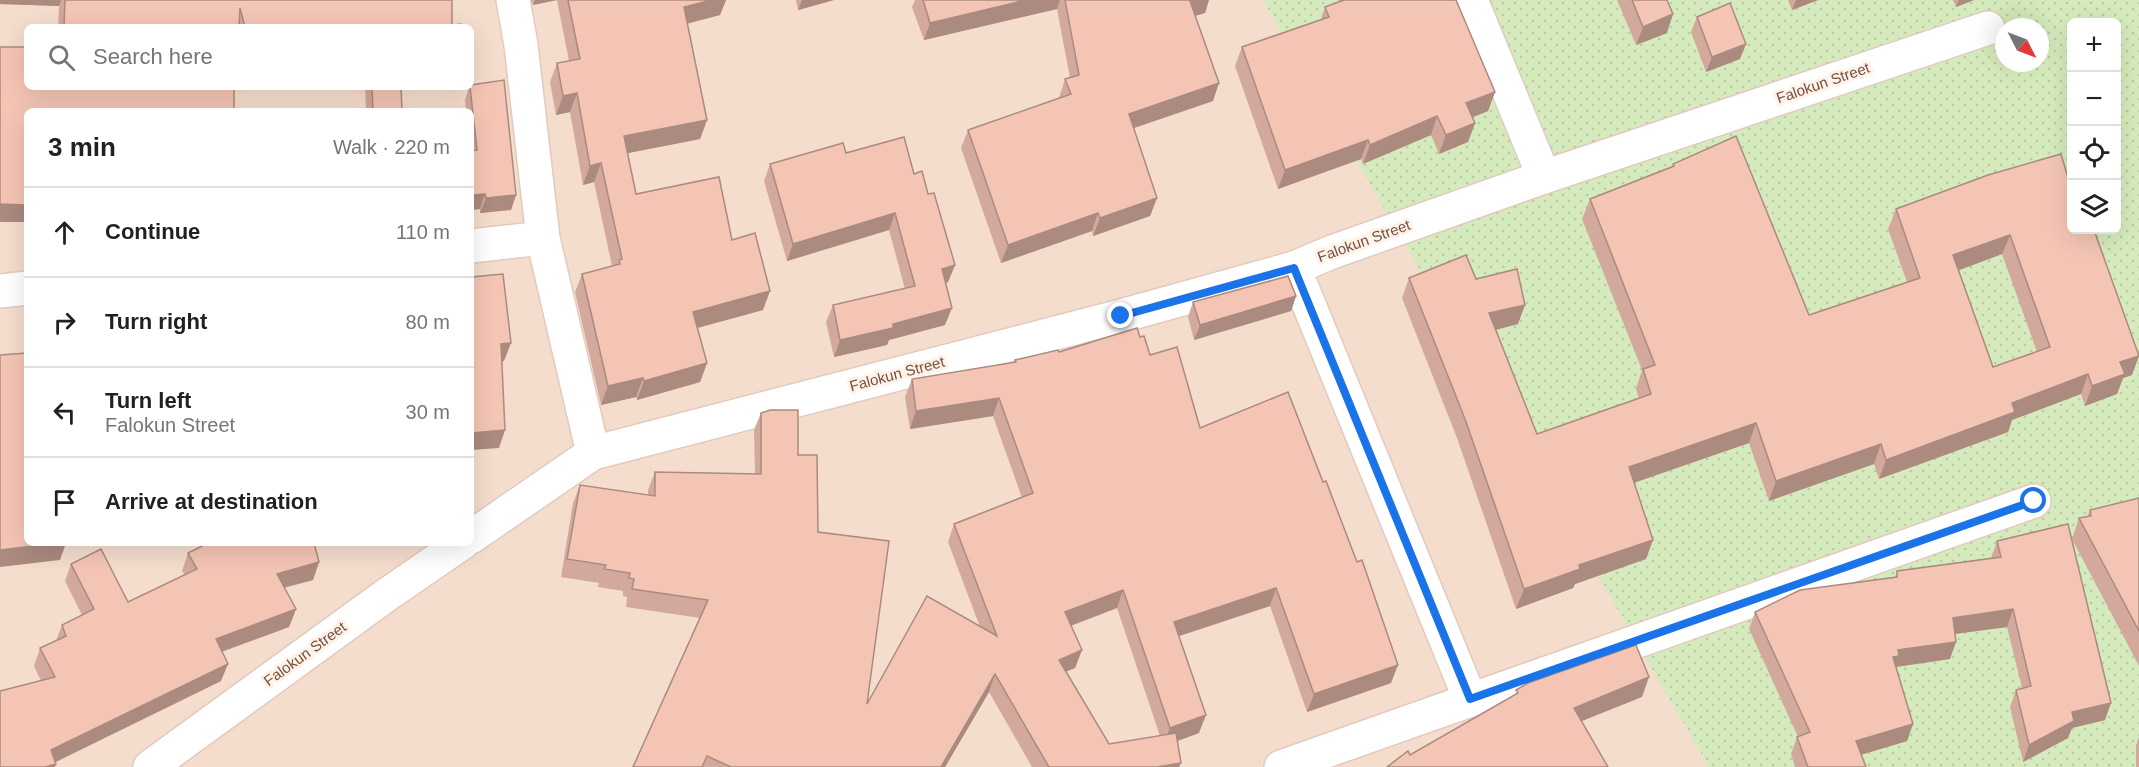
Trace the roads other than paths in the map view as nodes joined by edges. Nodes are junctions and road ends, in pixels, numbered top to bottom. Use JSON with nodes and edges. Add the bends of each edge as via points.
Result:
{"nodes":[{"id":1,"x":513,"y":0,"type":"edge"},
{"id":2,"x":1471,"y":0,"type":"edge"},
{"id":3,"x":1988,"y":28,"type":"dead end"},
{"id":4,"x":1544,"y":177,"type":"junction"},
{"id":5,"x":543,"y":238,"type":"junction"},
{"id":6,"x":474,"y":246,"type":"edge"},
{"id":7,"x":1294,"y":268,"type":"junction"},
{"id":8,"x":24,"y":288,"type":"edge"},
{"id":9,"x":0,"y":291,"type":"edge"},
{"id":10,"x":593,"y":453,"type":"junction"},
{"id":11,"x":2034,"y":501,"type":"dead end"},
{"id":12,"x":474,"y":535,"type":"edge"},
{"id":13,"x":458,"y":546,"type":"edge"},
{"id":14,"x":1470,"y":699,"type":"junction"},
{"id":15,"x":150,"y":767,"type":"edge"},
{"id":16,"x":1281,"y":767,"type":"edge"}],
"edges":[{"from":1,"to":5,"type":"street"},
{"from":2,"to":4,"type":"street"},
{"from":3,"to":4,"type":"street","name":"Falokun Street"},
{"from":4,"to":7,"type":"street","name":"Falokun Street"},
{"from":5,"to":6,"type":"street"},
{"from":5,"to":10,"type":"street"},
{"from":7,"to":10,"type":"street","name":"Falokun Street"},
{"from":7,"to":14,"type":"street"},
{"from":8,"to":9,"type":"street"},
{"from":10,"to":12,"type":"street","name":"Falokun Street"},
{"from":11,"to":14,"type":"street"},
{"from":13,"to":15,"type":"street","name":"Falokun Street"},
{"from":14,"to":16,"type":"street"}]}
